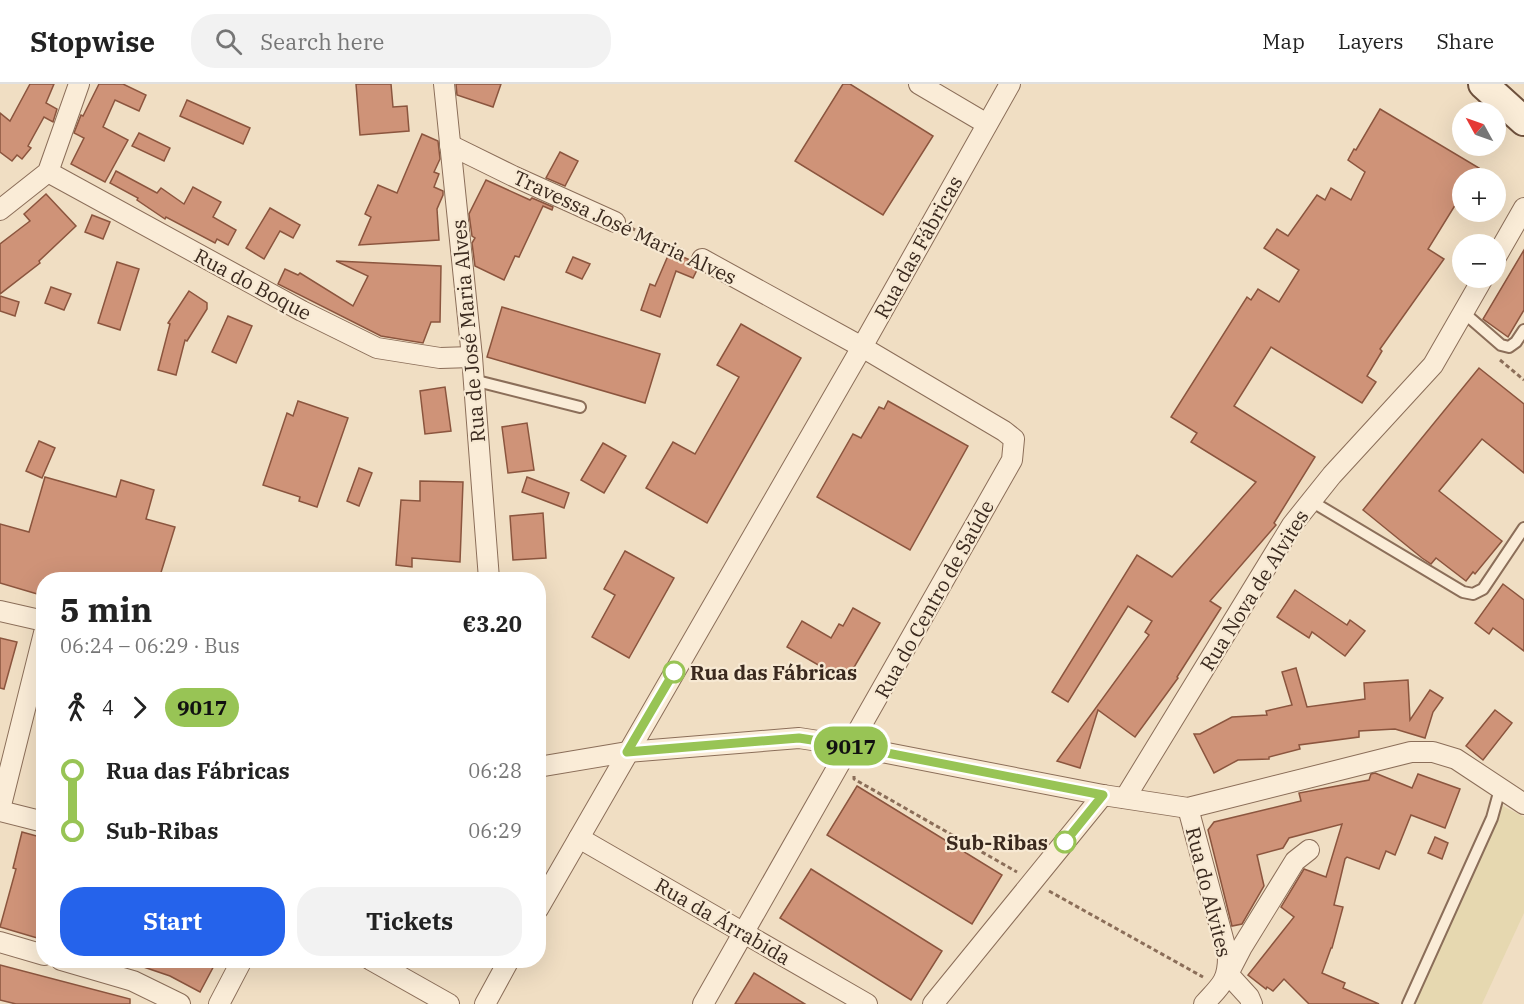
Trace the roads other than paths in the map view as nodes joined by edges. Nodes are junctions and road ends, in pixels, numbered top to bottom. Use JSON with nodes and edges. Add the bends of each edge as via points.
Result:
{"nodes":[{"id":1,"x":79,"y":84,"type":"edge"},
{"id":2,"x":444,"y":84,"type":"edge"},
{"id":3,"x":919,"y":84,"type":"edge"},
{"id":4,"x":1010,"y":84,"type":"edge"},
{"id":5,"x":1483,"y":84,"type":"edge"},
{"id":6,"x":1524,"y":121,"type":"edge"},
{"id":7,"x":987,"y":124,"type":"junction"},
{"id":8,"x":450,"y":145,"type":"junction"},
{"id":9,"x":48,"y":172,"type":"junction"},
{"id":10,"x":1524,"y":208,"type":"edge"},
{"id":11,"x":0,"y":210,"type":"edge"},
{"id":12,"x":615,"y":222,"type":"road end"},
{"id":13,"x":1506,"y":240,"type":"edge"},
{"id":14,"x":702,"y":259,"type":"road end"},
{"id":15,"x":1478,"y":288,"type":"edge"},
{"id":16,"x":1463,"y":312,"type":"junction"},
{"id":17,"x":1524,"y":330,"type":"edge"},
{"id":18,"x":862,"y":347,"type":"junction"},
{"id":19,"x":472,"y":357,"type":"junction"},
{"id":20,"x":473,"y":380,"type":"junction"},
{"id":21,"x":580,"y":407,"type":"dead end"},
{"id":22,"x":1311,"y":501,"type":"junction"},
{"id":23,"x":1524,"y":528,"type":"edge"},
{"id":24,"x":487,"y":557,"type":"junction"},
{"id":25,"x":480,"y":572,"type":"edge"},
{"id":26,"x":488,"y":572,"type":"edge"},
{"id":27,"x":0,"y":611,"type":"edge"},
{"id":28,"x":36,"y":619,"type":"edge"},
{"id":29,"x":36,"y":699,"type":"edge"},
{"id":30,"x":851,"y":746,"type":"junction"},
{"id":31,"x":627,"y":752,"type":"junction"},
{"id":32,"x":546,"y":766,"type":"edge"},
{"id":33,"x":1500,"y":789,"type":"junction"},
{"id":34,"x":1103,"y":795,"type":"junction"},
{"id":35,"x":1125,"y":798,"type":"junction"},
{"id":36,"x":1524,"y":804,"type":"edge"},
{"id":37,"x":1188,"y":808,"type":"junction"},
{"id":38,"x":0,"y":810,"type":"edge"},
{"id":39,"x":36,"y":820,"type":"edge"},
{"id":40,"x":579,"y":838,"type":"junction"},
{"id":41,"x":1309,"y":850,"type":"dead end"},
{"id":42,"x":546,"y":895,"type":"edge"},
{"id":43,"x":744,"y":932,"type":"junction"},
{"id":44,"x":0,"y":942,"type":"edge"},
{"id":45,"x":36,"y":953,"type":"edge"},
{"id":46,"x":88,"y":968,"type":"edge"},
{"id":47,"x":238,"y":968,"type":"edge"},
{"id":48,"x":386,"y":968,"type":"edge"},
{"id":49,"x":505,"y":968,"type":"edge"},
{"id":50,"x":1228,"y":974,"type":"junction"},
{"id":51,"x":180,"y":1004,"type":"edge"},
{"id":52,"x":219,"y":1004,"type":"edge"},
{"id":53,"x":449,"y":1004,"type":"edge"},
{"id":54,"x":485,"y":1004,"type":"edge"},
{"id":55,"x":703,"y":1004,"type":"edge"},
{"id":56,"x":867,"y":1004,"type":"edge"},
{"id":57,"x":933,"y":1004,"type":"edge"},
{"id":58,"x":1204,"y":1004,"type":"edge"},
{"id":59,"x":1252,"y":1004,"type":"edge"},
{"id":60,"x":1408,"y":1004,"type":"edge"}],
"edges":[{"from":1,"to":9,"type":"street"},
{"from":2,"to":8,"type":"street","name":"Rua de José Maria Alves"},
{"from":3,"to":7,"type":"street"},
{"from":4,"to":7,"type":"street","name":"Rua das Fábricas"},
{"from":5,"to":6,"type":"street"},
{"from":7,"to":18,"type":"street","name":"Rua das Fábricas"},
{"from":8,"to":12,"type":"street","name":"Travessa José Maria Alves"},
{"from":8,"to":19,"type":"street","name":"Rua de José Maria Alves"},
{"from":9,"to":11,"type":"street"},
{"from":9,"to":19,"type":"street","name":"Rua do Boque","via":[[376,348],[440,358]]},
{"from":10,"to":13,"type":"street"},
{"from":14,"to":18,"type":"street","name":"Travessa José Maria Alves"},
{"from":15,"to":16,"type":"street","name":"Rua Nova de Alvites"},
{"from":16,"to":17,"type":"lane","via":[[1509,348]]},
{"from":16,"to":22,"type":"street","name":"Rua Nova de Alvites","via":[[1432,364]]},
{"from":18,"to":30,"type":"street","name":"Rua do Centro de Saúde","via":[[1014,439],[1012,460]]},
{"from":18,"to":31,"type":"street","name":"Rua das Fábricas"},
{"from":19,"to":20,"type":"street","name":"Rua de José Maria Alves"},
{"from":20,"to":21,"type":"lane"},
{"from":20,"to":24,"type":"street","name":"Rua de José Maria Alves"},
{"from":22,"to":23,"type":"lane","via":[[1463,592],[1473,594],[1483,589]]},
{"from":22,"to":35,"type":"street","name":"Rua Nova de Alvites","via":[[1292,525]]},
{"from":24,"to":25,"type":"lane"},
{"from":24,"to":26,"type":"street","name":"Rua de José Maria Alves"},
{"from":27,"to":28,"type":"street"},
{"from":29,"to":38,"type":"street"},
{"from":30,"to":31,"type":"street","via":[[799,738]]},
{"from":30,"to":34,"type":"street"},
{"from":30,"to":43,"type":"street","name":"Rua do Centro de Saúde"},
{"from":31,"to":32,"type":"street"},
{"from":31,"to":40,"type":"street","name":"Rua das Fábricas"},
{"from":33,"to":36,"type":"street"},
{"from":33,"to":37,"type":"street","via":[[1456,759],[1433,752],[1411,752]]},
{"from":33,"to":60,"type":"lane","via":[[1492,818]]},
{"from":34,"to":35,"type":"street"},
{"from":34,"to":57,"type":"street"},
{"from":35,"to":37,"type":"street"},
{"from":37,"to":50,"type":"street","name":"Rua do Alvites","via":[[1228,957]]},
{"from":38,"to":39,"type":"street"},
{"from":40,"to":42,"type":"street","name":"Rua das Fábricas"},
{"from":40,"to":43,"type":"street","name":"Rua da Árrabida"},
{"from":41,"to":50,"type":"street","via":[[1295,861]]},
{"from":43,"to":55,"type":"street","name":"Rua do Centro de Saúde"},
{"from":43,"to":56,"type":"street","name":"Rua da Árrabida"},
{"from":44,"to":45,"type":"street"},
{"from":46,"to":51,"type":"street","via":[[133,981]]},
{"from":47,"to":52,"type":"street"},
{"from":48,"to":53,"type":"street"},
{"from":49,"to":54,"type":"street"},
{"from":50,"to":58,"type":"street","name":"Rua do Alvites"},
{"from":50,"to":59,"type":"street"}]}
